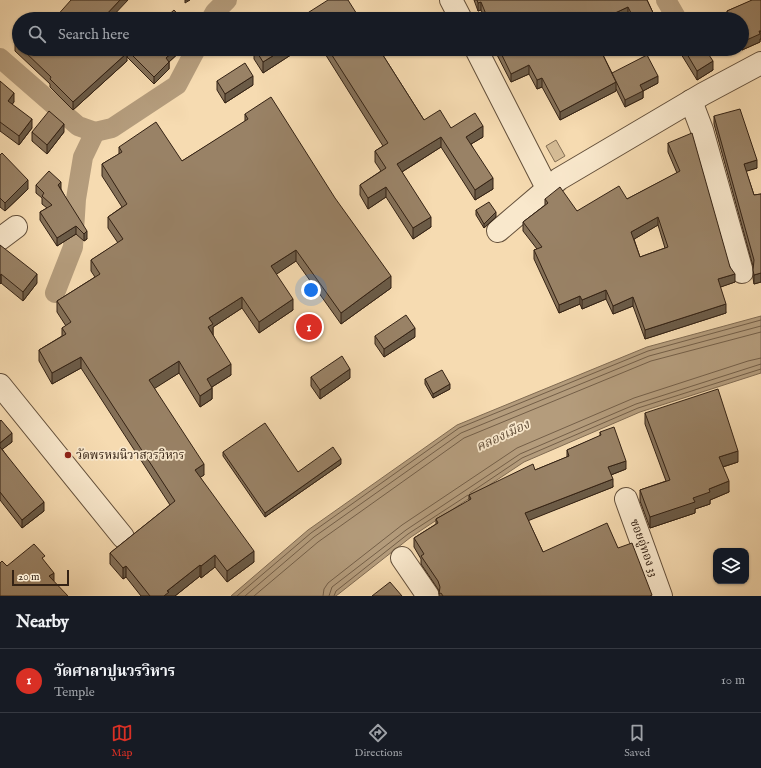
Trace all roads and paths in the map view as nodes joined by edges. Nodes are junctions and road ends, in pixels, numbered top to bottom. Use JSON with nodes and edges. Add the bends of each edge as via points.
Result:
{"nodes":[{"id":1,"x":451,"y":0,"type":"edge"},
{"id":2,"x":457,"y":12,"type":"edge"},
{"id":3,"x":480,"y":56,"type":"edge"},
{"id":4,"x":761,"y":63,"type":"edge"},
{"id":5,"x":691,"y":101,"type":"junction"},
{"id":6,"x":547,"y":188,"type":"junction"},
{"id":7,"x":498,"y":231,"type":"dead end"},
{"id":8,"x":742,"y":272,"type":"dead end"},
{"id":9,"x":1,"y":388,"type":"edge"},
{"id":10,"x":626,"y":499,"type":"dead end"},
{"id":11,"x":123,"y":537,"type":"dead end"},
{"id":12,"x":402,"y":558,"type":"dead end"},
{"id":13,"x":428,"y":596,"type":"edge"},
{"id":14,"x":661,"y":596,"type":"edge"}],
"edges":[{"from":1,"to":2,"type":"street"},
{"from":3,"to":6,"type":"street"},
{"from":4,"to":5,"type":"street"},
{"from":5,"to":6,"type":"street","via":[[599,154]]},
{"from":5,"to":8,"type":"street","via":[[702,130]]},
{"from":6,"to":7,"type":"street"},
{"from":9,"to":11,"type":"street"},
{"from":10,"to":14,"type":"street","name":"ซอยอู่ทอง 33"},
{"from":12,"to":13,"type":"street"}]}
